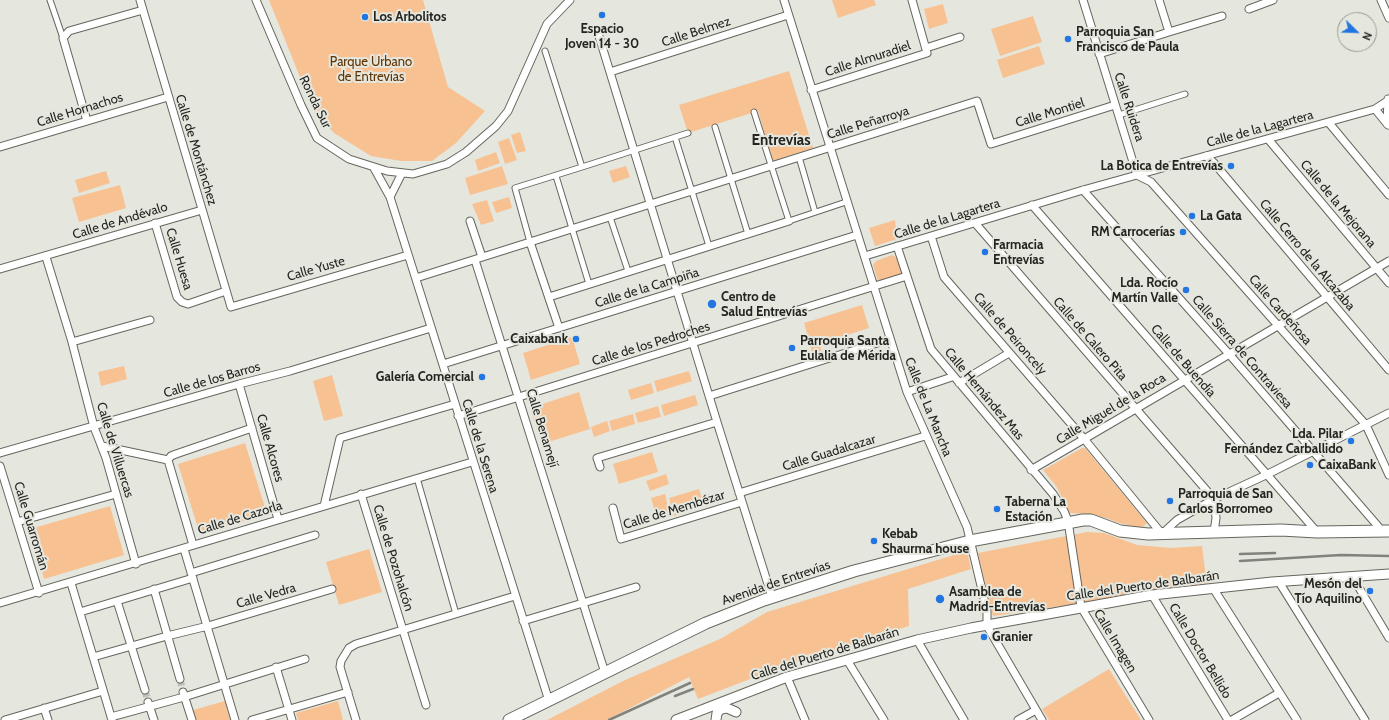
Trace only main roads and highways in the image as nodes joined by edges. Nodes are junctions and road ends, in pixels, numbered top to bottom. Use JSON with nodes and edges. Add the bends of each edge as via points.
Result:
{"nodes":[{"id":1,"x":1386,"y":531,"type":"edge"},
{"id":2,"x":509,"y":720,"type":"edge"}],
"edges":[{"from":1,"to":2,"type":"main road","name":"Avenida de Entrevías","via":[[1281,530],[1141,534],[1120,531],[1091,520],[970,541],[854,571],[772,597],[706,624]]}]}
